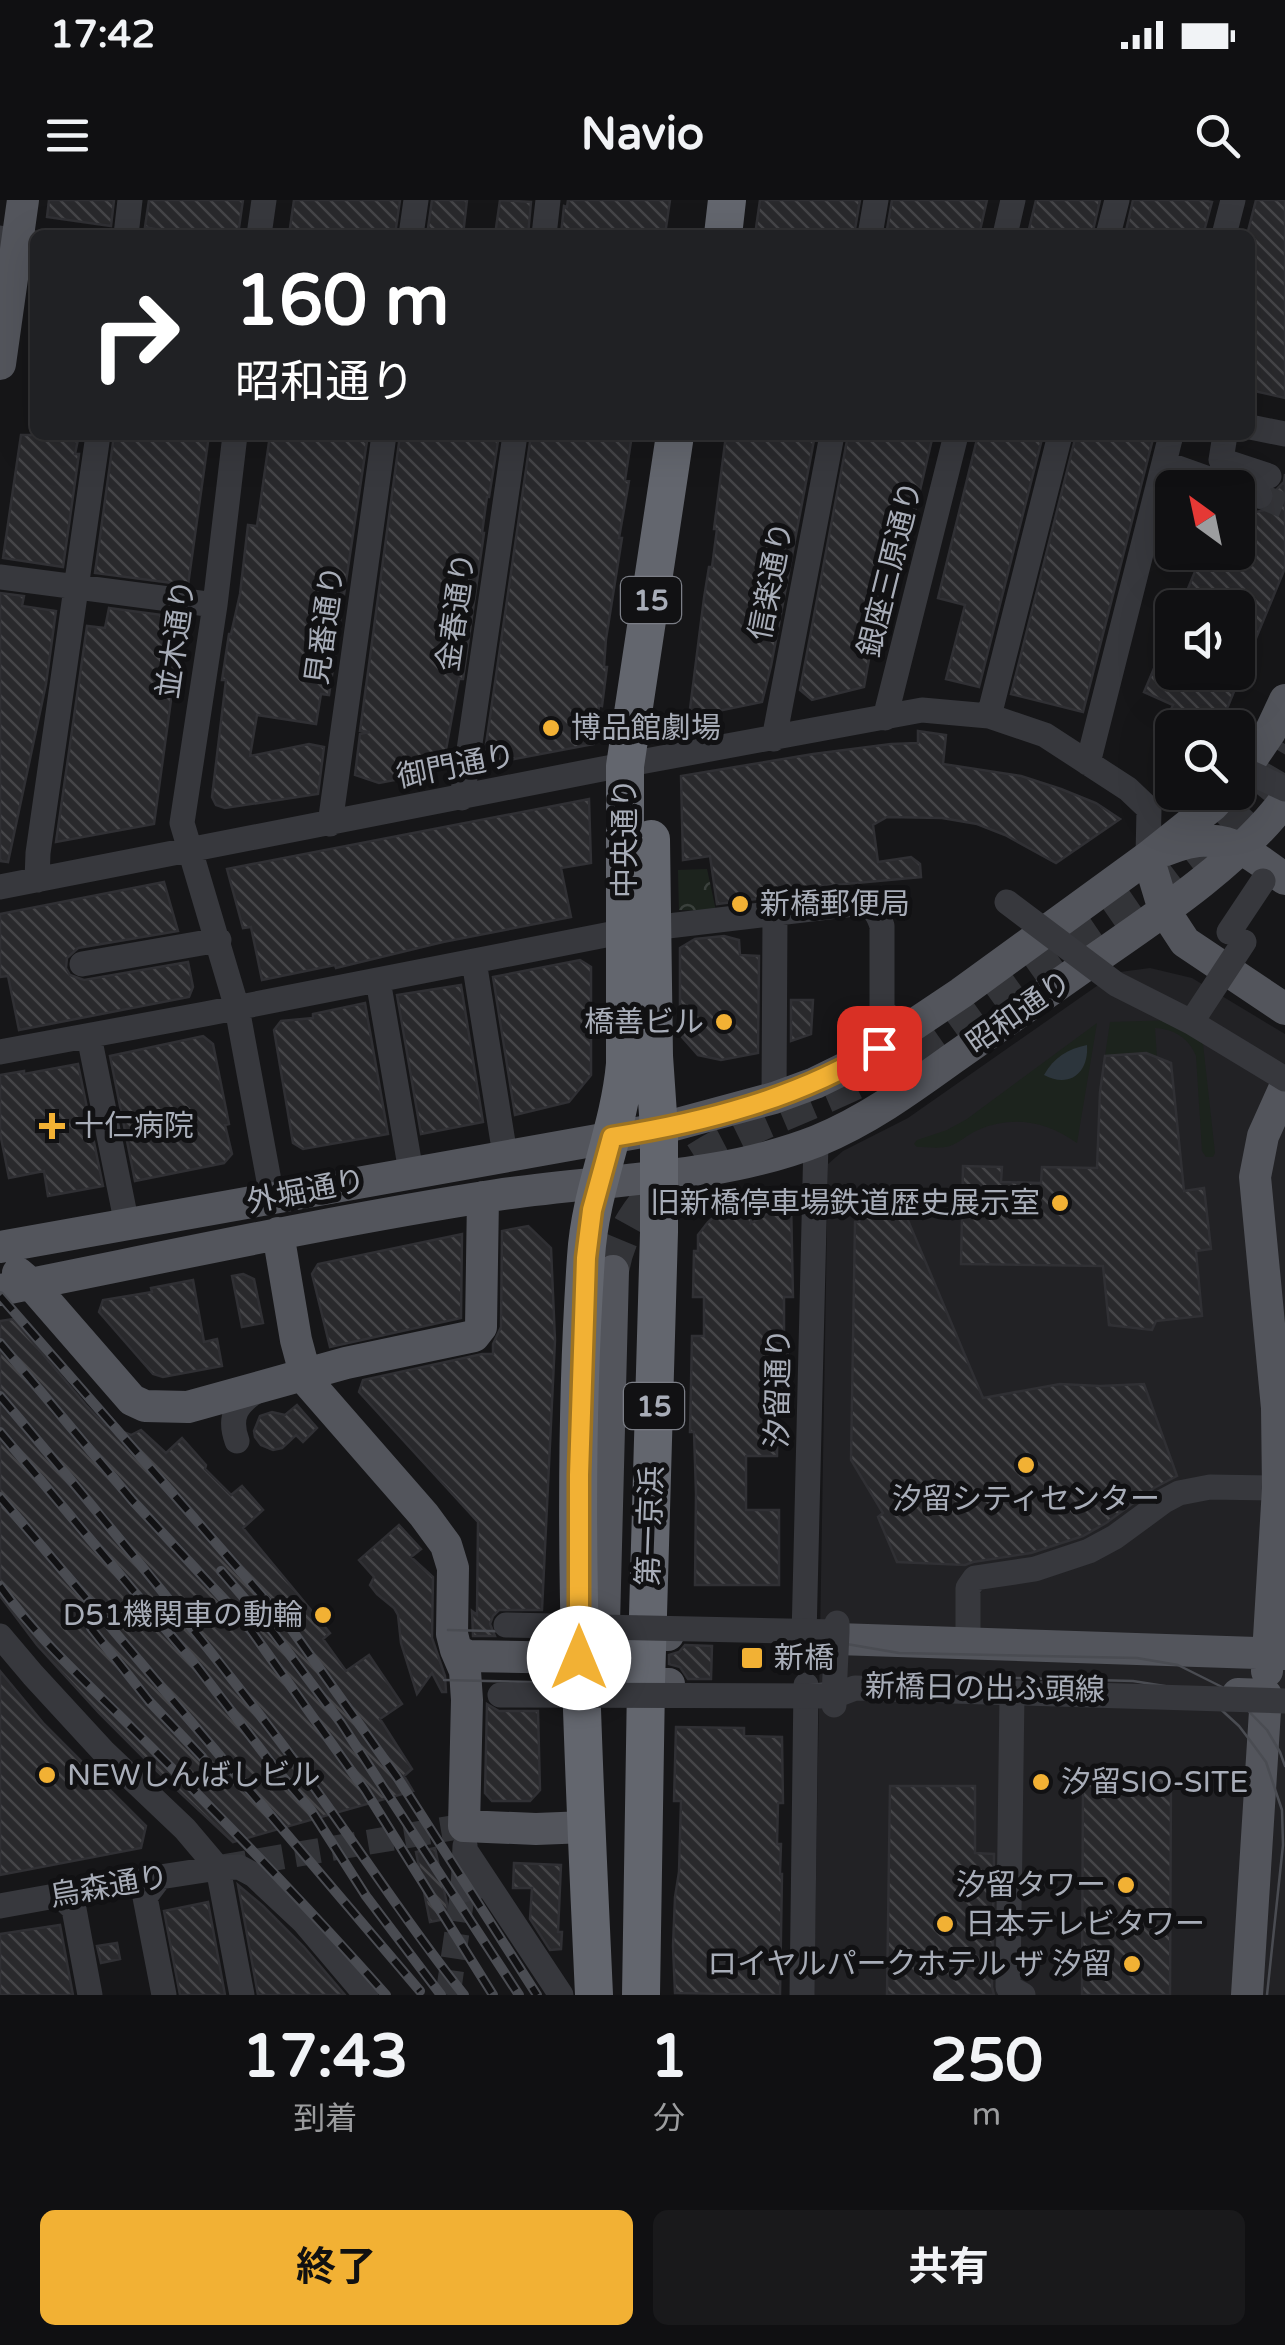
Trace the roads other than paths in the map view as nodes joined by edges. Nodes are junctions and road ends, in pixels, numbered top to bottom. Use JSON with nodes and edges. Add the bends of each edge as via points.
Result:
{"nodes":[{"id":1,"x":23,"y":200,"type":"edge"},
{"id":2,"x":130,"y":200,"type":"edge"},
{"id":3,"x":264,"y":200,"type":"edge"},
{"id":4,"x":416,"y":200,"type":"edge"},
{"id":5,"x":548,"y":200,"type":"edge"},
{"id":6,"x":706,"y":200,"type":"edge"},
{"id":7,"x":727,"y":200,"type":"edge"},
{"id":8,"x":876,"y":200,"type":"edge"},
{"id":9,"x":1013,"y":200,"type":"edge"},
{"id":10,"x":1116,"y":200,"type":"edge"},
{"id":11,"x":1232,"y":200,"type":"edge"},
{"id":12,"x":127,"y":230,"type":"edge"},
{"id":13,"x":260,"y":230,"type":"edge"},
{"id":14,"x":412,"y":230,"type":"edge"},
{"id":15,"x":545,"y":230,"type":"edge"},
{"id":16,"x":703,"y":230,"type":"edge"},
{"id":17,"x":723,"y":230,"type":"edge"},
{"id":18,"x":871,"y":230,"type":"edge"},
{"id":19,"x":1005,"y":230,"type":"edge"},
{"id":20,"x":1109,"y":230,"type":"edge"},
{"id":21,"x":1225,"y":230,"type":"edge"},
{"id":22,"x":14,"y":240,"type":"edge"},
{"id":23,"x":0,"y":364,"type":"edge"},
{"id":24,"x":1255,"y":428,"type":"edge"},
{"id":25,"x":1285,"y":434,"type":"edge"},
{"id":26,"x":97,"y":440,"type":"edge"},
{"id":27,"x":234,"y":440,"type":"edge"},
{"id":28,"x":383,"y":440,"type":"edge"},
{"id":29,"x":514,"y":440,"type":"edge"},
{"id":30,"x":674,"y":440,"type":"edge"},
{"id":31,"x":694,"y":440,"type":"edge"},
{"id":32,"x":831,"y":440,"type":"edge"},
{"id":33,"x":955,"y":440,"type":"edge"},
{"id":34,"x":1059,"y":440,"type":"edge"},
{"id":35,"x":1170,"y":440,"type":"edge"},
{"id":36,"x":1224,"y":440,"type":"edge"},
{"id":37,"x":1164,"y":463,"type":"junction"},
{"id":38,"x":1186,"y":470,"type":"edge"},
{"id":39,"x":1227,"y":470,"type":"edge"},
{"id":40,"x":0,"y":577,"type":"edge"},
{"id":41,"x":77,"y":586,"type":"junction"},
{"id":42,"x":215,"y":605,"type":"junction"},
{"id":43,"x":1285,"y":700,"type":"edge"},
{"id":44,"x":989,"y":716,"type":"junction"},
{"id":45,"x":885,"y":718,"type":"junction"},
{"id":46,"x":774,"y":739,"type":"junction"},
{"id":47,"x":1255,"y":754,"type":"edge"},
{"id":48,"x":637,"y":763,"type":"junction"},
{"id":49,"x":1088,"y":763,"type":"junction"},
{"id":50,"x":1255,"y":775,"type":"edge"},
{"id":51,"x":1285,"y":789,"type":"edge"},
{"id":52,"x":462,"y":798,"type":"junction"},
{"id":53,"x":1285,"y":800,"type":"edge"},
{"id":54,"x":1207,"y":810,"type":"edge"},
{"id":55,"x":330,"y":824,"type":"junction"},
{"id":56,"x":1242,"y":848,"type":"junction"},
{"id":57,"x":188,"y":850,"type":"junction"},
{"id":58,"x":1148,"y":857,"type":"junction"},
{"id":59,"x":37,"y":880,"type":"junction"},
{"id":60,"x":1278,"y":884,"type":"edge"},
{"id":61,"x":0,"y":887,"type":"edge"},
{"id":62,"x":1007,"y":902,"type":"dead end"},
{"id":63,"x":1164,"y":910,"type":"junction"},
{"id":64,"x":775,"y":914,"type":"junction"},
{"id":65,"x":639,"y":930,"type":"junction"},
{"id":66,"x":218,"y":940,"type":"junction"},
{"id":67,"x":1185,"y":942,"type":"junction"},
{"id":68,"x":1106,"y":951,"type":"junction"},
{"id":69,"x":474,"y":961,"type":"junction"},
{"id":70,"x":82,"y":964,"type":"dead end"},
{"id":71,"x":378,"y":980,"type":"junction"},
{"id":72,"x":238,"y":1008,"type":"junction"},
{"id":73,"x":1285,"y":1009,"type":"edge"},
{"id":74,"x":1196,"y":1015,"type":"dead end"},
{"id":75,"x":900,"y":1035,"type":"junction"},
{"id":76,"x":89,"y":1036,"type":"junction"},
{"id":77,"x":0,"y":1052,"type":"edge"},
{"id":78,"x":1285,"y":1079,"type":"edge"},
{"id":79,"x":1285,"y":1088,"type":"edge"},
{"id":80,"x":774,"y":1098,"type":"junction"},
{"id":81,"x":660,"y":1129,"type":"junction"},
{"id":82,"x":612,"y":1137,"type":"junction"},
{"id":83,"x":816,"y":1141,"type":"junction"},
{"id":84,"x":505,"y":1156,"type":"junction"},
{"id":85,"x":411,"y":1172,"type":"junction"},
{"id":86,"x":658,"y":1175,"type":"junction"},
{"id":87,"x":599,"y":1181,"type":"junction"},
{"id":88,"x":484,"y":1197,"type":"junction"},
{"id":89,"x":272,"y":1198,"type":"junction"},
{"id":90,"x":127,"y":1225,"type":"junction"},
{"id":91,"x":278,"y":1233,"type":"junction"},
{"id":92,"x":0,"y":1246,"type":"edge"},
{"id":93,"x":0,"y":1258,"type":"edge"},
{"id":94,"x":612,"y":1271,"type":"tunnel mouth"},
{"id":95,"x":15,"y":1286,"type":"edge"},
{"id":96,"x":304,"y":1375,"type":"junction"},
{"id":97,"x":263,"y":1388,"type":"junction"},
{"id":98,"x":237,"y":1440,"type":"dead end"},
{"id":99,"x":1278,"y":1488,"type":"junction"},
{"id":100,"x":506,"y":1625,"type":"dead end"},
{"id":101,"x":647,"y":1635,"type":"junction"},
{"id":102,"x":0,"y":1636,"type":"edge"},
{"id":103,"x":804,"y":1638,"type":"junction"},
{"id":104,"x":968,"y":1643,"type":"junction"},
{"id":105,"x":456,"y":1650,"type":"junction"},
{"id":106,"x":1276,"y":1653,"type":"edge"},
{"id":107,"x":579,"y":1658,"type":"junction"},
{"id":108,"x":646,"y":1684,"type":"junction"},
{"id":109,"x":1012,"y":1693,"type":"junction"},
{"id":110,"x":500,"y":1695,"type":"dead end"},
{"id":111,"x":825,"y":1695,"type":"junction"},
{"id":112,"x":1278,"y":1697,"type":"edge"},
{"id":113,"x":586,"y":1827,"type":"junction"},
{"id":114,"x":465,"y":1838,"type":"junction"},
{"id":115,"x":218,"y":1868,"type":"junction"},
{"id":116,"x":160,"y":1876,"type":"junction"},
{"id":117,"x":58,"y":1894,"type":"junction"},
{"id":118,"x":0,"y":1906,"type":"edge"},
{"id":119,"x":90,"y":1995,"type":"edge"},
{"id":120,"x":164,"y":1995,"type":"edge"},
{"id":121,"x":242,"y":1995,"type":"edge"},
{"id":122,"x":366,"y":1995,"type":"edge"},
{"id":123,"x":560,"y":1995,"type":"edge"},
{"id":124,"x":594,"y":1995,"type":"edge"},
{"id":125,"x":641,"y":1995,"type":"edge"},
{"id":126,"x":802,"y":1995,"type":"edge"},
{"id":127,"x":1023,"y":1995,"type":"edge"},
{"id":128,"x":1246,"y":1995,"type":"edge"}],
"edges":[{"from":1,"to":22,"type":"main road"},
{"from":2,"to":12,"type":"street"},
{"from":3,"to":13,"type":"street"},
{"from":4,"to":14,"type":"street"},
{"from":5,"to":15,"type":"street"},
{"from":6,"to":16,"type":"highway"},
{"from":7,"to":17,"type":"highway"},
{"from":8,"to":18,"type":"street"},
{"from":9,"to":19,"type":"street"},
{"from":10,"to":20,"type":"street"},
{"from":11,"to":21,"type":"street"},
{"from":22,"to":23,"type":"main road"},
{"from":24,"to":25,"type":"street"},
{"from":26,"to":41,"type":"street"},
{"from":27,"to":42,"type":"street","name":"並木通り"},
{"from":28,"to":55,"type":"street","name":"見番通り"},
{"from":29,"to":52,"type":"street","name":"金春通り"},
{"from":30,"to":48,"type":"highway","name":"中央通り","number":"15"},
{"from":31,"to":48,"type":"highway","name":"中央通り","number":"15"},
{"from":32,"to":46,"type":"street","name":"信楽通り"},
{"from":33,"to":45,"type":"street","name":"銀座三原通り"},
{"from":34,"to":44,"type":"street"},
{"from":35,"to":37,"type":"street"},
{"from":36,"to":39,"type":"street","via":[[1220,460]]},
{"from":37,"to":38,"type":"street"},
{"from":37,"to":49,"type":"street"},
{"from":40,"to":41,"type":"street"},
{"from":41,"to":42,"type":"street"},
{"from":41,"to":59,"type":"street"},
{"from":42,"to":57,"type":"street","name":"並木通り","via":[[182,822]]},
{"from":43,"to":47,"type":"main road"},
{"from":44,"to":45,"type":"street","name":"御門通り","via":[[922,710]]},
{"from":44,"to":49,"type":"street","name":"御門通り","via":[[1045,735]]},
{"from":45,"to":46,"type":"street","name":"御門通り"},
{"from":46,"to":48,"type":"street","name":"御門通り"},
{"from":48,"to":52,"type":"street","name":"御門通り"},
{"from":48,"to":65,"type":"highway","name":"中央通り","number":"15"},
{"from":49,"to":58,"type":"street","name":"御門通り","via":[[1149,810]]},
{"from":50,"to":51,"type":"street","bridge":true},
{"from":52,"to":55,"type":"street","name":"御門通り"},
{"from":53,"to":56,"type":"main road","name":"昭和通り"},
{"from":54,"to":58,"type":"main road","name":"昭和通り"},
{"from":55,"to":57,"type":"street","name":"御門通り"},
{"from":56,"to":58,"type":"main road","via":[[1215,839],[1184,842]]},
{"from":56,"to":60,"type":"main road"},
{"from":56,"to":63,"type":"main road","name":"昭和通り"},
{"from":57,"to":59,"type":"street","name":"御門通り"},
{"from":57,"to":66,"type":"street","name":"並木通り"},
{"from":58,"to":63,"type":"main road"},
{"from":58,"to":75,"type":"main road","name":"昭和通り"},
{"from":59,"to":61,"type":"street","name":"御門通り"},
{"from":60,"to":74,"type":"street","bridge":true,"via":[[1236,937]]},
{"from":62,"to":78,"type":"street","bridge":true,"via":[[1116,984]]},
{"from":63,"to":67,"type":"main road"},
{"from":63,"to":68,"type":"main road","name":"昭和通り"},
{"from":64,"to":65,"type":"street"},
{"from":64,"to":75,"type":"street","via":[[872,907],[882,926],[882,1008]]},
{"from":64,"to":80,"type":"street"},
{"from":65,"to":69,"type":"street"},
{"from":65,"to":81,"type":"highway","name":"中央通り","number":"15"},
{"from":65,"to":82,"type":"highway","name":"中央通り","number":"15"},
{"from":66,"to":70,"type":"street"},
{"from":66,"to":72,"type":"street","name":"並木通り"},
{"from":67,"to":68,"type":"main road","via":[[1157,939]]},
{"from":67,"to":73,"type":"main road"},
{"from":68,"to":83,"type":"main road","name":"昭和通り","via":[[882,1109]]},
{"from":69,"to":71,"type":"street"},
{"from":69,"to":84,"type":"street"},
{"from":71,"to":72,"type":"street"},
{"from":71,"to":85,"type":"street"},
{"from":72,"to":76,"type":"street"},
{"from":72,"to":89,"type":"street","name":"並木通り"},
{"from":75,"to":80,"type":"main road","name":"昭和通り","via":[[830,1076]]},
{"from":76,"to":77,"type":"street"},
{"from":76,"to":90,"type":"street"},
{"from":79,"to":99,"type":"main road","via":[[1263,1136],[1256,1176]]},
{"from":80,"to":81,"type":"main road","name":"昭和通り"},
{"from":81,"to":82,"type":"main road","name":"昭和通り"},
{"from":81,"to":86,"type":"highway","name":"中央通り","number":"15"},
{"from":82,"to":84,"type":"main road","name":"外堀通り"},
{"from":82,"to":87,"type":"highway","name":"中央通り","number":"15"},
{"from":83,"to":86,"type":"main road","name":"昭和通り"},
{"from":83,"to":103,"type":"street","name":"汐留通り"},
{"from":84,"to":85,"type":"main road","name":"外堀通り"},
{"from":85,"to":89,"type":"main road","name":"外堀通り"},
{"from":86,"to":87,"type":"main road","name":"昭和通り"},
{"from":86,"to":101,"type":"highway","name":"第一京浜","number":"15"},
{"from":87,"to":88,"type":"main road","name":"外堀通り"},
{"from":87,"to":107,"type":"highway","number":"15","via":[[586,1258]]},
{"from":88,"to":91,"type":"main road","name":"外堀通り"},
{"from":88,"to":96,"type":"main road","via":[[481,1328],[474,1336]]},
{"from":89,"to":90,"type":"main road","name":"外堀通り"},
{"from":90,"to":92,"type":"main road","name":"外堀通り"},
{"from":91,"to":95,"type":"main road","name":"外堀通り"},
{"from":91,"to":96,"type":"main road"},
{"from":93,"to":95,"type":"main road"},
{"from":94,"to":107,"type":"main road","via":[[604,1624]]},
{"from":95,"to":97,"type":"main road","via":[[138,1404],[188,1407]]},
{"from":96,"to":97,"type":"main road"},
{"from":96,"to":105,"type":"main road","via":[[442,1538],[450,1556]]},
{"from":97,"to":98,"type":"street","via":[[237,1407]]},
{"from":99,"to":104,"type":"street","via":[[1179,1493],[1089,1551],[1036,1569],[975,1578],[968,1588]]},
{"from":99,"to":106,"type":"main road"},
{"from":100,"to":111,"type":"street","bridge":true,"via":[[837,1627]]},
{"from":101,"to":103,"type":"main road","name":"新橋日の出ふ頭線"},
{"from":101,"to":107,"type":"main road","name":"新橋日の出ふ頭線"},
{"from":101,"to":108,"type":"highway","name":"第一京浜","number":"15"},
{"from":102,"to":115,"type":"street"},
{"from":103,"to":104,"type":"main road","name":"新橋日の出ふ頭線"},
{"from":104,"to":106,"type":"main road","name":"新橋日の出ふ頭線"},
{"from":105,"to":107,"type":"main road","via":[[468,1656]]},
{"from":105,"to":114,"type":"main road","via":[[467,1700]]},
{"from":106,"to":112,"type":"main road"},
{"from":107,"to":108,"type":"main road","name":"新橋日の出ふ頭線"},
{"from":107,"to":113,"type":"highway","number":"15"},
{"from":108,"to":111,"type":"main road","name":"新橋日の出ふ頭線"},
{"from":108,"to":125,"type":"highway","name":"第一京浜","number":"15"},
{"from":109,"to":111,"type":"street","bridge":true,"via":[[854,1688]]},
{"from":109,"to":112,"type":"street","bridge":true},
{"from":109,"to":127,"type":"street","via":[[1008,1987]]},
{"from":110,"to":111,"type":"street","bridge":true},
{"from":111,"to":112,"type":"main road","name":"新橋日の出ふ頭線"},
{"from":111,"to":126,"type":"street"},
{"from":112,"to":128,"type":"main road"},
{"from":113,"to":114,"type":"main road"},
{"from":113,"to":124,"type":"highway","number":"15"},
{"from":114,"to":123,"type":"street","via":[[475,1887]]},
{"from":115,"to":116,"type":"street","name":"烏森通り"},
{"from":115,"to":121,"type":"street"},
{"from":115,"to":122,"type":"street","via":[[254,1875]]},
{"from":116,"to":117,"type":"street","name":"烏森通り"},
{"from":116,"to":120,"type":"street","via":[[145,1897]]},
{"from":117,"to":118,"type":"street","name":"烏森通り"},
{"from":117,"to":119,"type":"street","via":[[74,1910]]}]}
